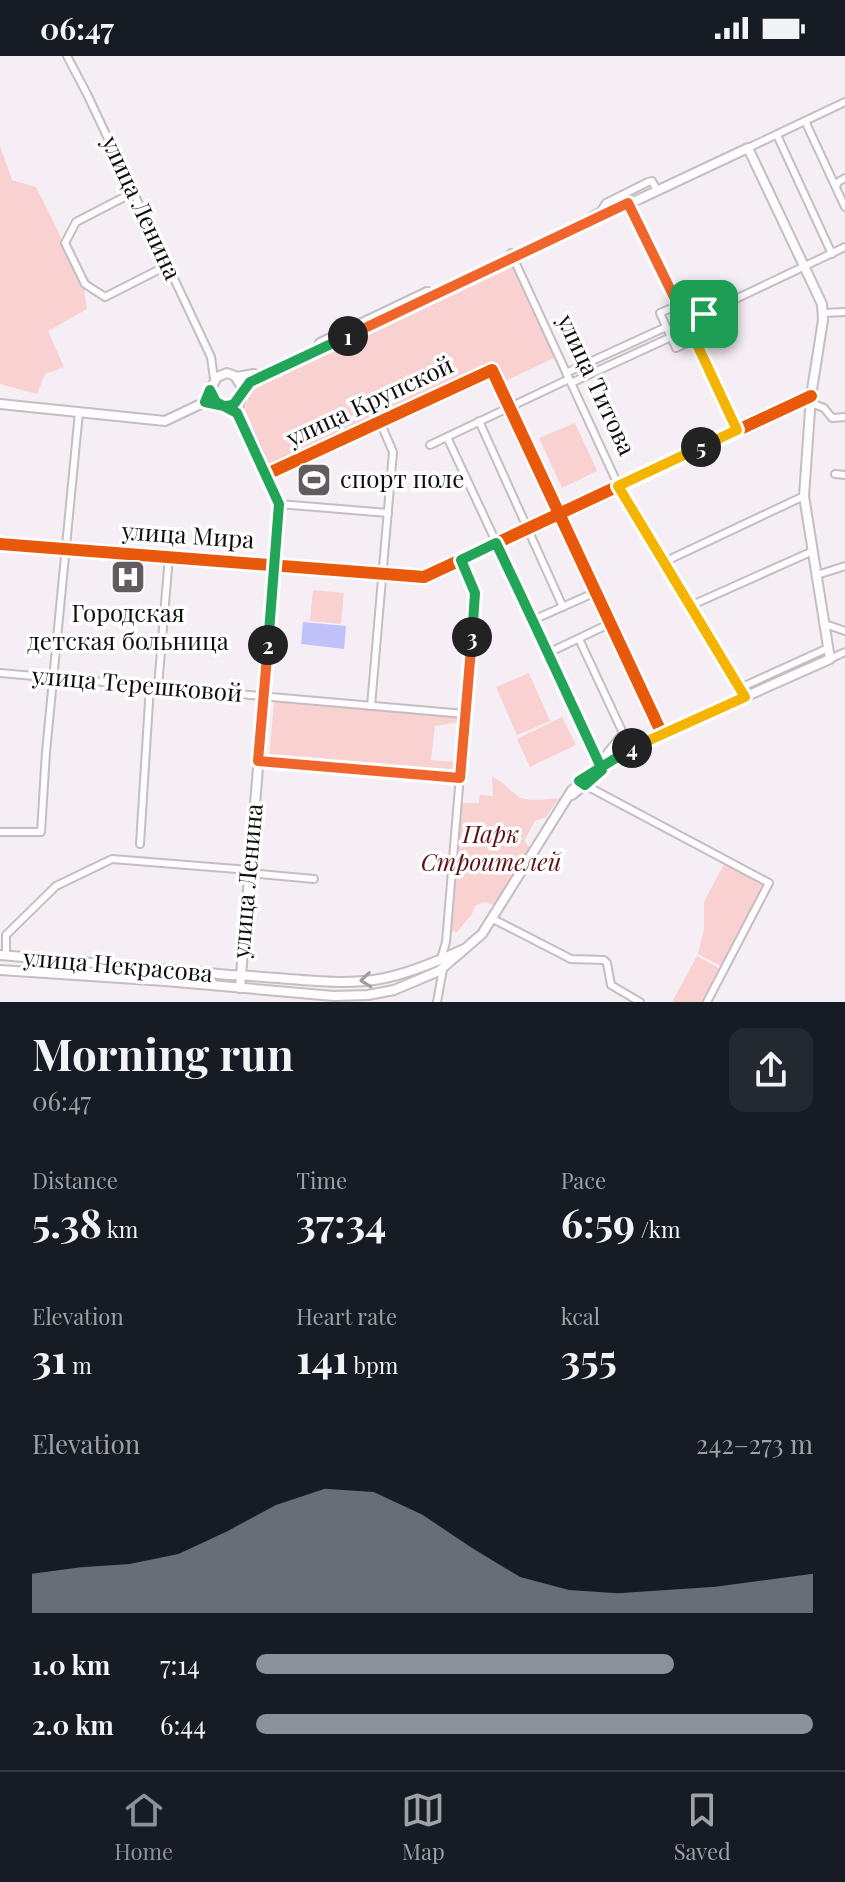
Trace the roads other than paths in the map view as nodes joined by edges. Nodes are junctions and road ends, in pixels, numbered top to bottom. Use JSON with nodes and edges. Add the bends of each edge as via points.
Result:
{"nodes":[{"id":1,"x":67,"y":56,"type":"edge"},
{"id":2,"x":845,"y":102,"type":"edge"},
{"id":3,"x":805,"y":121,"type":"junction"},
{"id":4,"x":777,"y":135,"type":"junction"},
{"id":5,"x":748,"y":148,"type":"junction"},
{"id":6,"x":845,"y":178,"type":"edge"},
{"id":7,"x":654,"y":185,"type":"junction"},
{"id":8,"x":836,"y":187,"type":"junction"},
{"id":9,"x":134,"y":192,"type":"junction"},
{"id":10,"x":627,"y":201,"type":"junction"},
{"id":11,"x":845,"y":207,"type":"edge"},
{"id":12,"x":599,"y":214,"type":"junction"},
{"id":13,"x":844,"y":251,"type":"edge"},
{"id":14,"x":832,"y":254,"type":"junction"},
{"id":15,"x":512,"y":255,"type":"junction"},
{"id":16,"x":168,"y":265,"type":"junction"},
{"id":17,"x":804,"y":268,"type":"junction"},
{"id":18,"x":678,"y":305,"type":"junction"},
{"id":19,"x":845,"y":312,"type":"edge"},
{"id":20,"x":823,"y":313,"type":"junction"},
{"id":21,"x":704,"y":314,"type":"junction"},
{"id":22,"x":666,"y":327,"type":"junction"},
{"id":23,"x":671,"y":337,"type":"junction"},
{"id":24,"x":695,"y":340,"type":"junction"},
{"id":25,"x":213,"y":362,"type":"junction"},
{"id":26,"x":227,"y":373,"type":"junction"},
{"id":27,"x":237,"y":377,"type":"junction"},
{"id":28,"x":214,"y":379,"type":"junction"},
{"id":29,"x":568,"y":379,"type":"junction"},
{"id":30,"x":243,"y":389,"type":"junction"},
{"id":31,"x":210,"y":390,"type":"junction"},
{"id":32,"x":240,"y":399,"type":"junction"},
{"id":33,"x":811,"y":399,"type":"junction"},
{"id":34,"x":205,"y":402,"type":"junction"},
{"id":35,"x":216,"y":402,"type":"junction"},
{"id":36,"x":0,"y":404,"type":"edge"},
{"id":37,"x":227,"y":406,"type":"junction"},
{"id":38,"x":509,"y":407,"type":"junction"},
{"id":39,"x":79,"y":412,"type":"junction"},
{"id":40,"x":237,"y":413,"type":"junction"},
{"id":41,"x":845,"y":417,"type":"edge"},
{"id":42,"x":479,"y":421,"type":"junction"},
{"id":43,"x":380,"y":422,"type":"junction"},
{"id":44,"x":737,"y":430,"type":"junction"},
{"id":45,"x":447,"y":437,"type":"junction"},
{"id":46,"x":430,"y":445,"type":"dead end"},
{"id":47,"x":267,"y":474,"type":"junction"},
{"id":48,"x":835,"y":474,"type":"dead end"},
{"id":49,"x":845,"y":476,"type":"edge"},
{"id":50,"x":618,"y":486,"type":"junction"},
{"id":51,"x":804,"y":496,"type":"junction"},
{"id":52,"x":279,"y":504,"type":"junction"},
{"id":53,"x":388,"y":513,"type":"junction"},
{"id":54,"x":558,"y":514,"type":"junction"},
{"id":55,"x":526,"y":528,"type":"junction"},
{"id":56,"x":496,"y":543,"type":"junction"},
{"id":57,"x":0,"y":544,"type":"edge"},
{"id":58,"x":67,"y":548,"type":"junction"},
{"id":59,"x":813,"y":551,"type":"junction"},
{"id":60,"x":169,"y":556,"type":"junction"},
{"id":61,"x":461,"y":560,"type":"junction"},
{"id":62,"x":664,"y":562,"type":"junction"},
{"id":63,"x":275,"y":565,"type":"junction"},
{"id":64,"x":845,"y":566,"type":"edge"},
{"id":65,"x":382,"y":574,"type":"junction"},
{"id":66,"x":817,"y":575,"type":"junction"},
{"id":67,"x":596,"y":592,"type":"junction"},
{"id":68,"x":690,"y":606,"type":"junction"},
{"id":69,"x":563,"y":607,"type":"junction"},
{"id":70,"x":533,"y":620,"type":"junction"},
{"id":71,"x":611,"y":623,"type":"junction"},
{"id":72,"x":825,"y":624,"type":"junction"},
{"id":73,"x":845,"y":631,"type":"edge"},
{"id":74,"x":579,"y":639,"type":"junction"},
{"id":75,"x":828,"y":648,"type":"junction"},
{"id":76,"x":845,"y":652,"type":"edge"},
{"id":77,"x":548,"y":653,"type":"junction"},
{"id":78,"x":830,"y":659,"type":"junction"},
{"id":79,"x":0,"y":673,"type":"edge"},
{"id":80,"x":54,"y":678,"type":"junction"},
{"id":81,"x":154,"y":686,"type":"junction"},
{"id":82,"x":742,"y":692,"type":"junction"},
{"id":83,"x":264,"y":696,"type":"junction"},
{"id":84,"x":371,"y":706,"type":"junction"},
{"id":85,"x":465,"y":714,"type":"junction"},
{"id":86,"x":662,"y":734,"type":"junction"},
{"id":87,"x":258,"y":761,"type":"junction"},
{"id":88,"x":601,"y":766,"type":"junction"},
{"id":89,"x":460,"y":778,"type":"junction"},
{"id":90,"x":582,"y":783,"type":"junction"},
{"id":91,"x":0,"y":832,"type":"edge"},
{"id":92,"x":140,"y":844,"type":"dead end"},
{"id":93,"x":249,"y":871,"type":"junction"},
{"id":94,"x":314,"y":879,"type":"dead end"},
{"id":95,"x":493,"y":919,"type":"junction"},
{"id":96,"x":2,"y":956,"type":"edge"},
{"id":97,"x":446,"y":958,"type":"junction"},
{"id":98,"x":0,"y":968,"type":"edge"},
{"id":99,"x":240,"y":975,"type":"junction"},
{"id":100,"x":240,"y":988,"type":"junction"},
{"id":101,"x":437,"y":1002,"type":"edge"},
{"id":102,"x":640,"y":1002,"type":"edge"},
{"id":103,"x":707,"y":1002,"type":"edge"}],
"edges":[{"from":1,"to":9,"type":"street","name":"улица Ленина"},
{"from":2,"to":3,"type":"street"},
{"from":3,"to":4,"type":"street"},
{"from":3,"to":8,"type":"street"},
{"from":4,"to":5,"type":"street"},
{"from":4,"to":14,"type":"street"},
{"from":5,"to":7,"type":"main road"},
{"from":5,"to":17,"type":"main road"},
{"from":6,"to":8,"type":"street"},
{"from":7,"to":10,"type":"main road"},
{"from":7,"to":12,"type":"street","via":[[606,203]]},
{"from":8,"to":11,"type":"street"},
{"from":9,"to":16,"type":"street","name":"улица Ленина"},
{"from":9,"to":16,"type":"street","via":[[76,222],[65,243],[85,284],[105,297]]},
{"from":10,"to":12,"type":"main road"},
{"from":10,"to":18,"type":"street"},
{"from":12,"to":15,"type":"main road"},
{"from":13,"to":14,"type":"street"},
{"from":14,"to":17,"type":"street"},
{"from":15,"to":27,"type":"main road","via":[[248,377]]},
{"from":15,"to":29,"type":"street","name":"улица Титова"},
{"from":15,"to":30,"type":"main road"},
{"from":16,"to":25,"type":"street","name":"улица Ленина"},
{"from":17,"to":20,"type":"main road"},
{"from":17,"to":21,"type":"street"},
{"from":18,"to":21,"type":"street","via":[[696,297]]},
{"from":18,"to":22,"type":"street","via":[[660,313]]},
{"from":19,"to":20,"type":"street"},
{"from":20,"to":33,"type":"main road"},
{"from":21,"to":24,"type":"street","via":[[712,332]]},
{"from":22,"to":23,"type":"street"},
{"from":22,"to":29,"type":"street"},
{"from":23,"to":24,"type":"street","via":[[676,348]]},
{"from":23,"to":29,"type":"street"},
{"from":24,"to":44,"type":"street"},
{"from":25,"to":26,"type":"street","name":"улица Ленина"},
{"from":25,"to":28,"type":"street","name":"улица Ленина"},
{"from":26,"to":27,"type":"main road"},
{"from":26,"to":28,"type":"main road"},
{"from":27,"to":30,"type":"main road"},
{"from":28,"to":31,"type":"main road"},
{"from":29,"to":38,"type":"street"},
{"from":29,"to":50,"type":"street","name":"улица Титова"},
{"from":30,"to":32,"type":"main road"},
{"from":31,"to":34,"type":"main road"},
{"from":31,"to":35,"type":"main road"},
{"from":32,"to":37,"type":"main road"},
{"from":32,"to":40,"type":"main road"},
{"from":33,"to":41,"type":"street","via":[[832,418]]},
{"from":33,"to":44,"type":"street","name":"улица Мира"},
{"from":33,"to":51,"type":"main road"},
{"from":34,"to":35,"type":"main road"},
{"from":34,"to":39,"type":"main road","via":[[165,421]]},
{"from":35,"to":37,"type":"main road"},
{"from":36,"to":39,"type":"main road"},
{"from":37,"to":40,"type":"main road","name":"улица Ленина"},
{"from":38,"to":42,"type":"street"},
{"from":38,"to":43,"type":"street","name":"улица Крупской","via":[[492,370]]},
{"from":38,"to":54,"type":"street"},
{"from":39,"to":58,"type":"street"},
{"from":40,"to":47,"type":"main road","name":"улица Ленина"},
{"from":42,"to":45,"type":"street"},
{"from":42,"to":55,"type":"street"},
{"from":43,"to":47,"type":"street","name":"улица Крупской"},
{"from":43,"to":53,"type":"street","via":[[393,452]]},
{"from":44,"to":50,"type":"street","name":"улица Мира"},
{"from":45,"to":46,"type":"street"},
{"from":45,"to":56,"type":"street"},
{"from":47,"to":52,"type":"main road","name":"улица Ленина"},
{"from":48,"to":49,"type":"street"},
{"from":50,"to":54,"type":"street","name":"улица Мира"},
{"from":50,"to":62,"type":"street","name":"улица Титова"},
{"from":51,"to":59,"type":"main road"},
{"from":51,"to":62,"type":"street"},
{"from":52,"to":53,"type":"street"},
{"from":52,"to":63,"type":"main road","name":"улица Ленина"},
{"from":53,"to":65,"type":"street"},
{"from":54,"to":55,"type":"street","name":"улица Мира"},
{"from":54,"to":67,"type":"street"},
{"from":55,"to":56,"type":"street","name":"улица Мира"},
{"from":55,"to":69,"type":"street"},
{"from":56,"to":61,"type":"street","name":"улица Мира"},
{"from":56,"to":70,"type":"street"},
{"from":57,"to":58,"type":"street","name":"улица Мира"},
{"from":58,"to":60,"type":"street","name":"улица Мира"},
{"from":58,"to":80,"type":"street"},
{"from":59,"to":66,"type":"main road"},
{"from":59,"to":68,"type":"street"},
{"from":60,"to":63,"type":"street","name":"улица Мира"},
{"from":60,"to":81,"type":"street"},
{"from":61,"to":65,"type":"street","name":"улица Мира","via":[[424,577]]},
{"from":61,"to":85,"type":"street","via":[[475,597]]},
{"from":62,"to":68,"type":"street","name":"улица Титова"},
{"from":63,"to":65,"type":"street","name":"улица Мира"},
{"from":63,"to":83,"type":"main road","name":"улица Ленина"},
{"from":64,"to":66,"type":"street"},
{"from":65,"to":84,"type":"street"},
{"from":66,"to":72,"type":"main road"},
{"from":67,"to":69,"type":"street"},
{"from":67,"to":71,"type":"street"},
{"from":68,"to":82,"type":"street","name":"улица Титова"},
{"from":69,"to":70,"type":"street"},
{"from":70,"to":77,"type":"street"},
{"from":71,"to":74,"type":"street"},
{"from":71,"to":86,"type":"street"},
{"from":72,"to":73,"type":"street"},
{"from":72,"to":75,"type":"main road"},
{"from":74,"to":77,"type":"street"},
{"from":74,"to":88,"type":"street","via":[[623,733]]},
{"from":75,"to":78,"type":"main road"},
{"from":75,"to":82,"type":"street"},
{"from":76,"to":78,"type":"street"},
{"from":77,"to":88,"type":"street"},
{"from":78,"to":82,"type":"main road"},
{"from":79,"to":80,"type":"street","name":"улица Терешковой"},
{"from":80,"to":81,"type":"street","name":"улица Терешковой"},
{"from":80,"to":91,"type":"street","via":[[41,832]]},
{"from":81,"to":83,"type":"street","name":"улица Терешковой"},
{"from":81,"to":92,"type":"street"},
{"from":82,"to":86,"type":"main road"},
{"from":83,"to":84,"type":"street","name":"улица Терешковой"},
{"from":83,"to":87,"type":"main road","name":"улица Ленина"},
{"from":84,"to":85,"type":"street","name":"улица Терешковой"},
{"from":85,"to":89,"type":"street"},
{"from":86,"to":88,"type":"main road"},
{"from":87,"to":89,"type":"street"},
{"from":87,"to":93,"type":"main road","name":"улица Ленина"},
{"from":88,"to":90,"type":"main road"},
{"from":89,"to":97,"type":"street"},
{"from":90,"to":95,"type":"main road","name":"улица Некрасова","via":[[565,800]]},
{"from":90,"to":103,"type":"street","via":[[769,883]]},
{"from":93,"to":94,"type":"street"},
{"from":93,"to":96,"type":"street","via":[[112,859],[56,886],[6,935]]},
{"from":93,"to":99,"type":"main road","name":"улица Ленина"},
{"from":95,"to":97,"type":"main road","name":"улица Некрасова","via":[[470,945]]},
{"from":95,"to":102,"type":"street","via":[[571,959],[604,960],[611,985]]},
{"from":96,"to":98,"type":"main road","name":"улица Некрасова"},
{"from":96,"to":99,"type":"main road","name":"улица Некрасова"},
{"from":97,"to":99,"type":"main road","name":"улица Некрасова","one_way":true,"via":[[363,981]]},
{"from":97,"to":100,"type":"main road","name":"улица Некрасова","via":[[408,985],[368,995]]},
{"from":97,"to":101,"type":"street"},
{"from":98,"to":100,"type":"main road","name":"улица Некрасова"},
{"from":99,"to":100,"type":"main road","name":"улица Ленина"}]}
